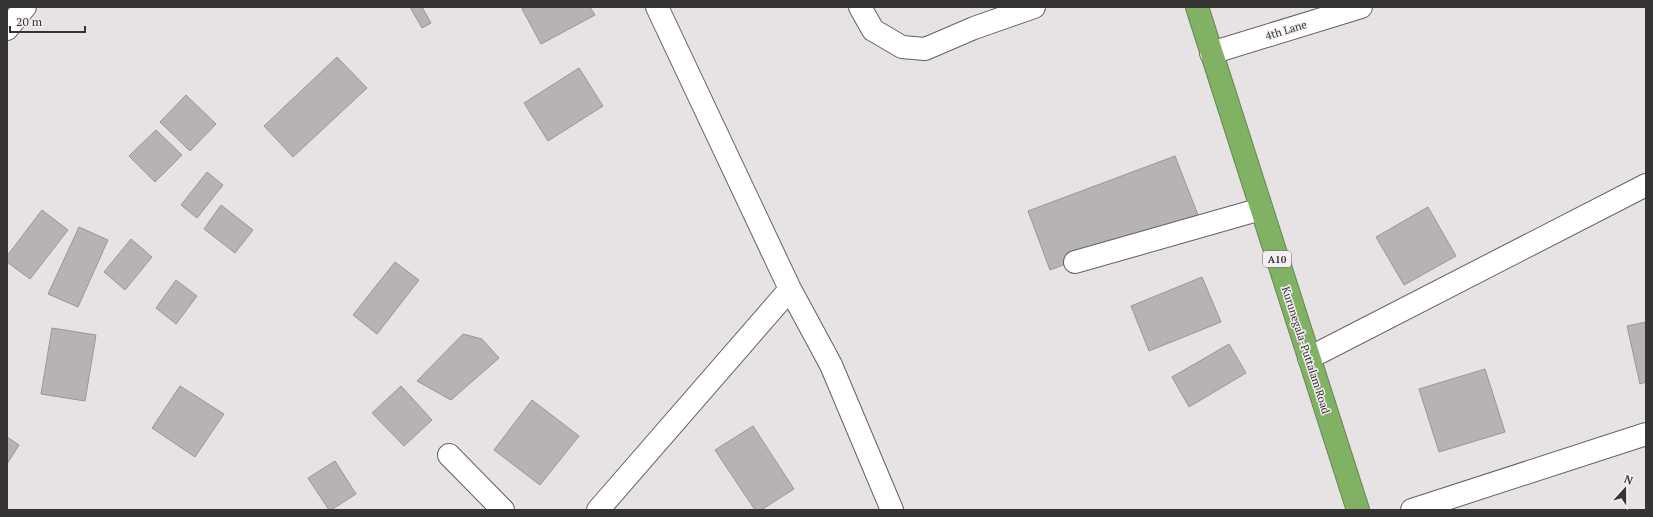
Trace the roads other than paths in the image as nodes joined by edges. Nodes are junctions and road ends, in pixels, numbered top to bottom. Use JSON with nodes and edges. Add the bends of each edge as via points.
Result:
{"nodes":[{"id":1,"x":25,"y":7,"type":"edge"},
{"id":2,"x":657,"y":7,"type":"edge"},
{"id":3,"x":860,"y":7,"type":"edge"},
{"id":4,"x":1034,"y":7,"type":"edge"},
{"id":5,"x":1197,"y":7,"type":"edge"},
{"id":6,"x":1361,"y":7,"type":"edge"},
{"id":7,"x":7,"y":29,"type":"edge"},
{"id":8,"x":1211,"y":53,"type":"junction"},
{"id":9,"x":1646,"y":186,"type":"edge"},
{"id":10,"x":1261,"y":209,"type":"junction"},
{"id":11,"x":1075,"y":262,"type":"dead end"},
{"id":12,"x":790,"y":289,"type":"junction"},
{"id":13,"x":1309,"y":358,"type":"junction"},
{"id":14,"x":1646,"y":434,"type":"edge"},
{"id":15,"x":449,"y":454,"type":"dead end"},
{"id":16,"x":503,"y":510,"type":"edge"},
{"id":17,"x":598,"y":510,"type":"edge"},
{"id":18,"x":892,"y":510,"type":"edge"},
{"id":19,"x":1358,"y":510,"type":"edge"},
{"id":20,"x":1412,"y":510,"type":"edge"}],
"edges":[{"from":1,"to":7,"type":"street"},
{"from":2,"to":12,"type":"street"},
{"from":3,"to":4,"type":"street","via":[[873,30],[902,48],[925,49]]},
{"from":5,"to":8,"type":"highway","name":"Kurunegala-Puttalam Road","number":"A10"},
{"from":6,"to":8,"type":"street","name":"4th Lane"},
{"from":8,"to":10,"type":"highway","name":"Kurunegala-Puttalam Road","number":"A10"},
{"from":9,"to":13,"type":"street"},
{"from":10,"to":11,"type":"street"},
{"from":10,"to":13,"type":"highway","name":"Kurunegala-Puttalam Road","number":"A10"},
{"from":12,"to":17,"type":"street"},
{"from":12,"to":18,"type":"street","via":[[831,365]]},
{"from":13,"to":19,"type":"highway","name":"Kurunegala-Puttalam Road","number":"A10"},
{"from":14,"to":20,"type":"street"},
{"from":15,"to":16,"type":"street"}]}
